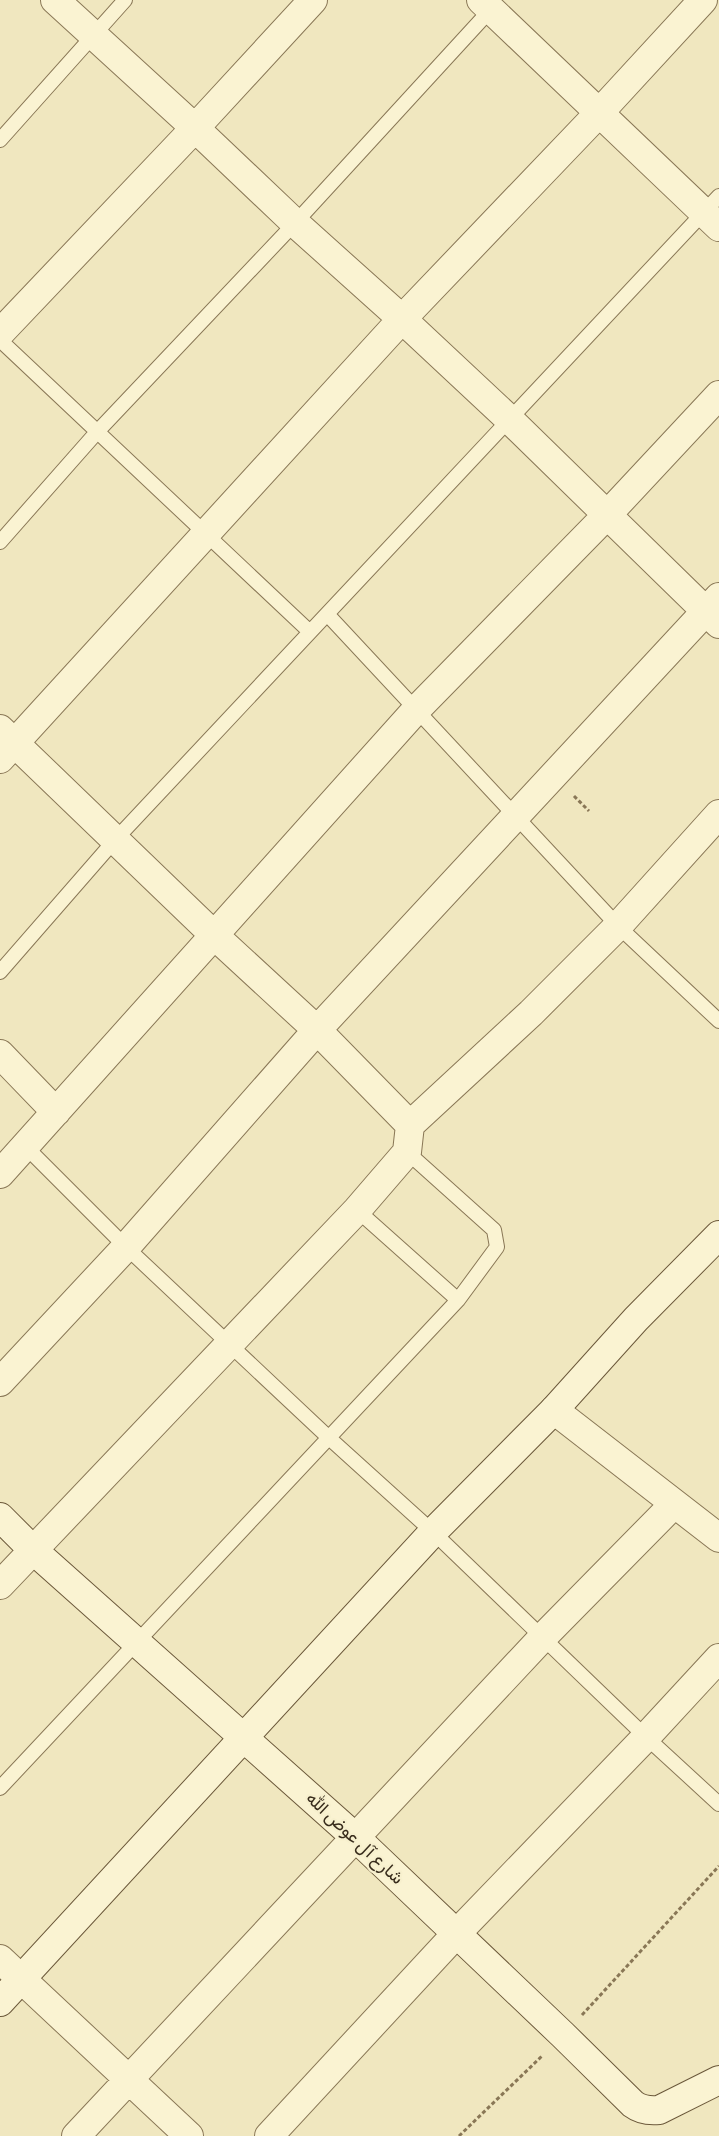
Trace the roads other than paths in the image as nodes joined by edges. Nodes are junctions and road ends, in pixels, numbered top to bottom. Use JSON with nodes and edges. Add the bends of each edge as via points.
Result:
{"nodes":[{"id":1,"x":55,"y":0,"type":"edge"},
{"id":2,"x":126,"y":0,"type":"edge"},
{"id":3,"x":312,"y":0,"type":"edge"},
{"id":4,"x":703,"y":0,"type":"edge"},
{"id":5,"x":491,"y":3,"type":"edge"},
{"id":6,"x":93,"y":34,"type":"junction"},
{"id":7,"x":599,"y":113,"type":"junction"},
{"id":8,"x":195,"y":128,"type":"junction"},
{"id":9,"x":0,"y":140,"type":"edge"},
{"id":10,"x":714,"y":212,"type":"edge"},
{"id":11,"x":295,"y":223,"type":"junction"},
{"id":12,"x":402,"y":319,"type":"junction"},
{"id":13,"x":0,"y":333,"type":"edge"},
{"id":14,"x":0,"y":340,"type":"edge"},
{"id":15,"x":719,"y":395,"type":"edge"},
{"id":16,"x":509,"y":419,"type":"junction"},
{"id":17,"x":97,"y":432,"type":"junction"},
{"id":18,"x":606,"y":515,"type":"junction"},
{"id":19,"x":206,"y":532,"type":"junction"},
{"id":20,"x":0,"y":542,"type":"edge"},
{"id":21,"x":715,"y":610,"type":"edge"},
{"id":22,"x":327,"y":614,"type":"junction"},
{"id":23,"x":310,"y":632,"type":"junction"},
{"id":24,"x":415,"y":712,"type":"junction"},
{"id":25,"x":5,"y":744,"type":"edge"},
{"id":26,"x":719,"y":814,"type":"edge"},
{"id":27,"x":516,"y":818,"type":"junction"},
{"id":28,"x":115,"y":840,"type":"junction"},
{"id":29,"x":618,"y":926,"type":"junction"},
{"id":30,"x":215,"y":936,"type":"junction"},
{"id":31,"x":0,"y":972,"type":"edge"},
{"id":32,"x":719,"y":1021,"type":"edge"},
{"id":33,"x":317,"y":1030,"type":"junction"},
{"id":34,"x":0,"y":1054,"type":"edge"},
{"id":35,"x":56,"y":1112,"type":"junction"},
{"id":36,"x":410,"y":1125,"type":"junction"},
{"id":37,"x":25,"y":1146,"type":"junction"},
{"id":38,"x":407,"y":1152,"type":"junction"},
{"id":39,"x":0,"y":1174,"type":"edge"},
{"id":40,"x":357,"y":1210,"type":"junction"},
{"id":41,"x":719,"y":1235,"type":"edge"},
{"id":42,"x":126,"y":1247,"type":"junction"},
{"id":43,"x":458,"y":1300,"type":"junction"},
{"id":44,"x":229,"y":1343,"type":"junction"},
{"id":45,"x":0,"y":1382,"type":"edge"},
{"id":46,"x":554,"y":1410,"type":"junction"},
{"id":47,"x":328,"y":1436,"type":"junction"},
{"id":48,"x":674,"y":1504,"type":"junction"},
{"id":49,"x":0,"y":1517,"type":"edge"},
{"id":50,"x":433,"y":1532,"type":"junction"},
{"id":51,"x":719,"y":1538,"type":"edge"},
{"id":52,"x":33,"y":1550,"type":"junction"},
{"id":53,"x":0,"y":1586,"type":"edge"},
{"id":54,"x":543,"y":1636,"type":"junction"},
{"id":55,"x":138,"y":1643,"type":"junction"},
{"id":56,"x":719,"y":1658,"type":"edge"},
{"id":57,"x":243,"y":1737,"type":"junction"},
{"id":58,"x":646,"y":1738,"type":"junction"},
{"id":59,"x":0,"y":1788,"type":"edge"},
{"id":60,"x":719,"y":1804,"type":"edge"},
{"id":61,"x":356,"y":1837,"type":"junction"},
{"id":62,"x":457,"y":1933,"type":"junction"},
{"id":63,"x":0,"y":1959,"type":"edge"},
{"id":64,"x":21,"y":1979,"type":"junction"},
{"id":65,"x":0,"y":2002,"type":"edge"},
{"id":66,"x":130,"y":2079,"type":"junction"},
{"id":67,"x":719,"y":2080,"type":"edge"},
{"id":68,"x":76,"y":2136,"type":"edge"},
{"id":69,"x":189,"y":2136,"type":"edge"},
{"id":70,"x":269,"y":2136,"type":"edge"}],
"edges":[{"from":1,"to":6,"type":"street"},
{"from":2,"to":6,"type":"lane"},
{"from":3,"to":8,"type":"street"},
{"from":4,"to":7,"type":"street"},
{"from":5,"to":7,"type":"street"},
{"from":5,"to":11,"type":"lane"},
{"from":6,"to":8,"type":"street"},
{"from":6,"to":9,"type":"lane"},
{"from":7,"to":10,"type":"street"},
{"from":7,"to":12,"type":"street"},
{"from":8,"to":11,"type":"street"},
{"from":8,"to":13,"type":"street"},
{"from":10,"to":16,"type":"lane"},
{"from":11,"to":12,"type":"street"},
{"from":11,"to":17,"type":"lane"},
{"from":12,"to":16,"type":"street"},
{"from":12,"to":19,"type":"street"},
{"from":14,"to":17,"type":"lane"},
{"from":15,"to":18,"type":"street"},
{"from":16,"to":18,"type":"street"},
{"from":16,"to":22,"type":"lane"},
{"from":17,"to":19,"type":"lane"},
{"from":17,"to":20,"type":"lane"},
{"from":18,"to":21,"type":"street"},
{"from":18,"to":24,"type":"street"},
{"from":19,"to":23,"type":"lane"},
{"from":19,"to":25,"type":"street"},
{"from":21,"to":27,"type":"street"},
{"from":22,"to":23,"type":"lane"},
{"from":22,"to":24,"type":"lane"},
{"from":23,"to":28,"type":"lane"},
{"from":24,"to":27,"type":"lane"},
{"from":24,"to":30,"type":"street"},
{"from":25,"to":28,"type":"street"},
{"from":26,"to":29,"type":"street"},
{"from":27,"to":29,"type":"lane"},
{"from":27,"to":33,"type":"street"},
{"from":28,"to":30,"type":"street"},
{"from":28,"to":31,"type":"lane"},
{"from":29,"to":32,"type":"lane"},
{"from":29,"to":36,"type":"street","via":[[531,1013]]},
{"from":30,"to":33,"type":"street"},
{"from":30,"to":35,"type":"street"},
{"from":33,"to":36,"type":"street"},
{"from":33,"to":42,"type":"street"},
{"from":34,"to":35,"type":"street"},
{"from":35,"to":37,"type":"street"},
{"from":36,"to":38,"type":"street"},
{"from":37,"to":39,"type":"street"},
{"from":37,"to":42,"type":"lane"},
{"from":38,"to":40,"type":"street"},
{"from":38,"to":43,"type":"lane","via":[[494,1230],[497,1247]]},
{"from":40,"to":43,"type":"lane"},
{"from":40,"to":44,"type":"street"},
{"from":41,"to":46,"type":"street","via":[[636,1319]]},
{"from":42,"to":44,"type":"lane"},
{"from":42,"to":45,"type":"street"},
{"from":43,"to":47,"type":"lane"},
{"from":44,"to":47,"type":"lane"},
{"from":44,"to":52,"type":"street"},
{"from":46,"to":48,"type":"street"},
{"from":46,"to":50,"type":"street"},
{"from":47,"to":50,"type":"lane"},
{"from":47,"to":55,"type":"lane"},
{"from":48,"to":51,"type":"street"},
{"from":48,"to":54,"type":"street"},
{"from":49,"to":52,"type":"street","name":"شارع آل عوض الله"},
{"from":50,"to":54,"type":"lane"},
{"from":50,"to":57,"type":"street"},
{"from":52,"to":53,"type":"street"},
{"from":52,"to":55,"type":"street","name":"شارع آل عوض الله"},
{"from":54,"to":58,"type":"lane"},
{"from":54,"to":61,"type":"street"},
{"from":55,"to":57,"type":"street","name":"شارع آل عوض الله"},
{"from":55,"to":59,"type":"lane"},
{"from":56,"to":58,"type":"street"},
{"from":57,"to":61,"type":"street","name":"شارع آل عوض الله"},
{"from":57,"to":64,"type":"street"},
{"from":58,"to":60,"type":"lane"},
{"from":58,"to":62,"type":"street"},
{"from":61,"to":62,"type":"street","name":"شارع آل عوض الله"},
{"from":61,"to":66,"type":"street"},
{"from":62,"to":67,"type":"street","name":"شارع آل عوض الله","via":[[640,2109],[660,2110]]},
{"from":62,"to":70,"type":"street"},
{"from":63,"to":64,"type":"street"},
{"from":64,"to":65,"type":"street"},
{"from":64,"to":66,"type":"street"},
{"from":66,"to":68,"type":"street"},
{"from":66,"to":69,"type":"street"}]}
